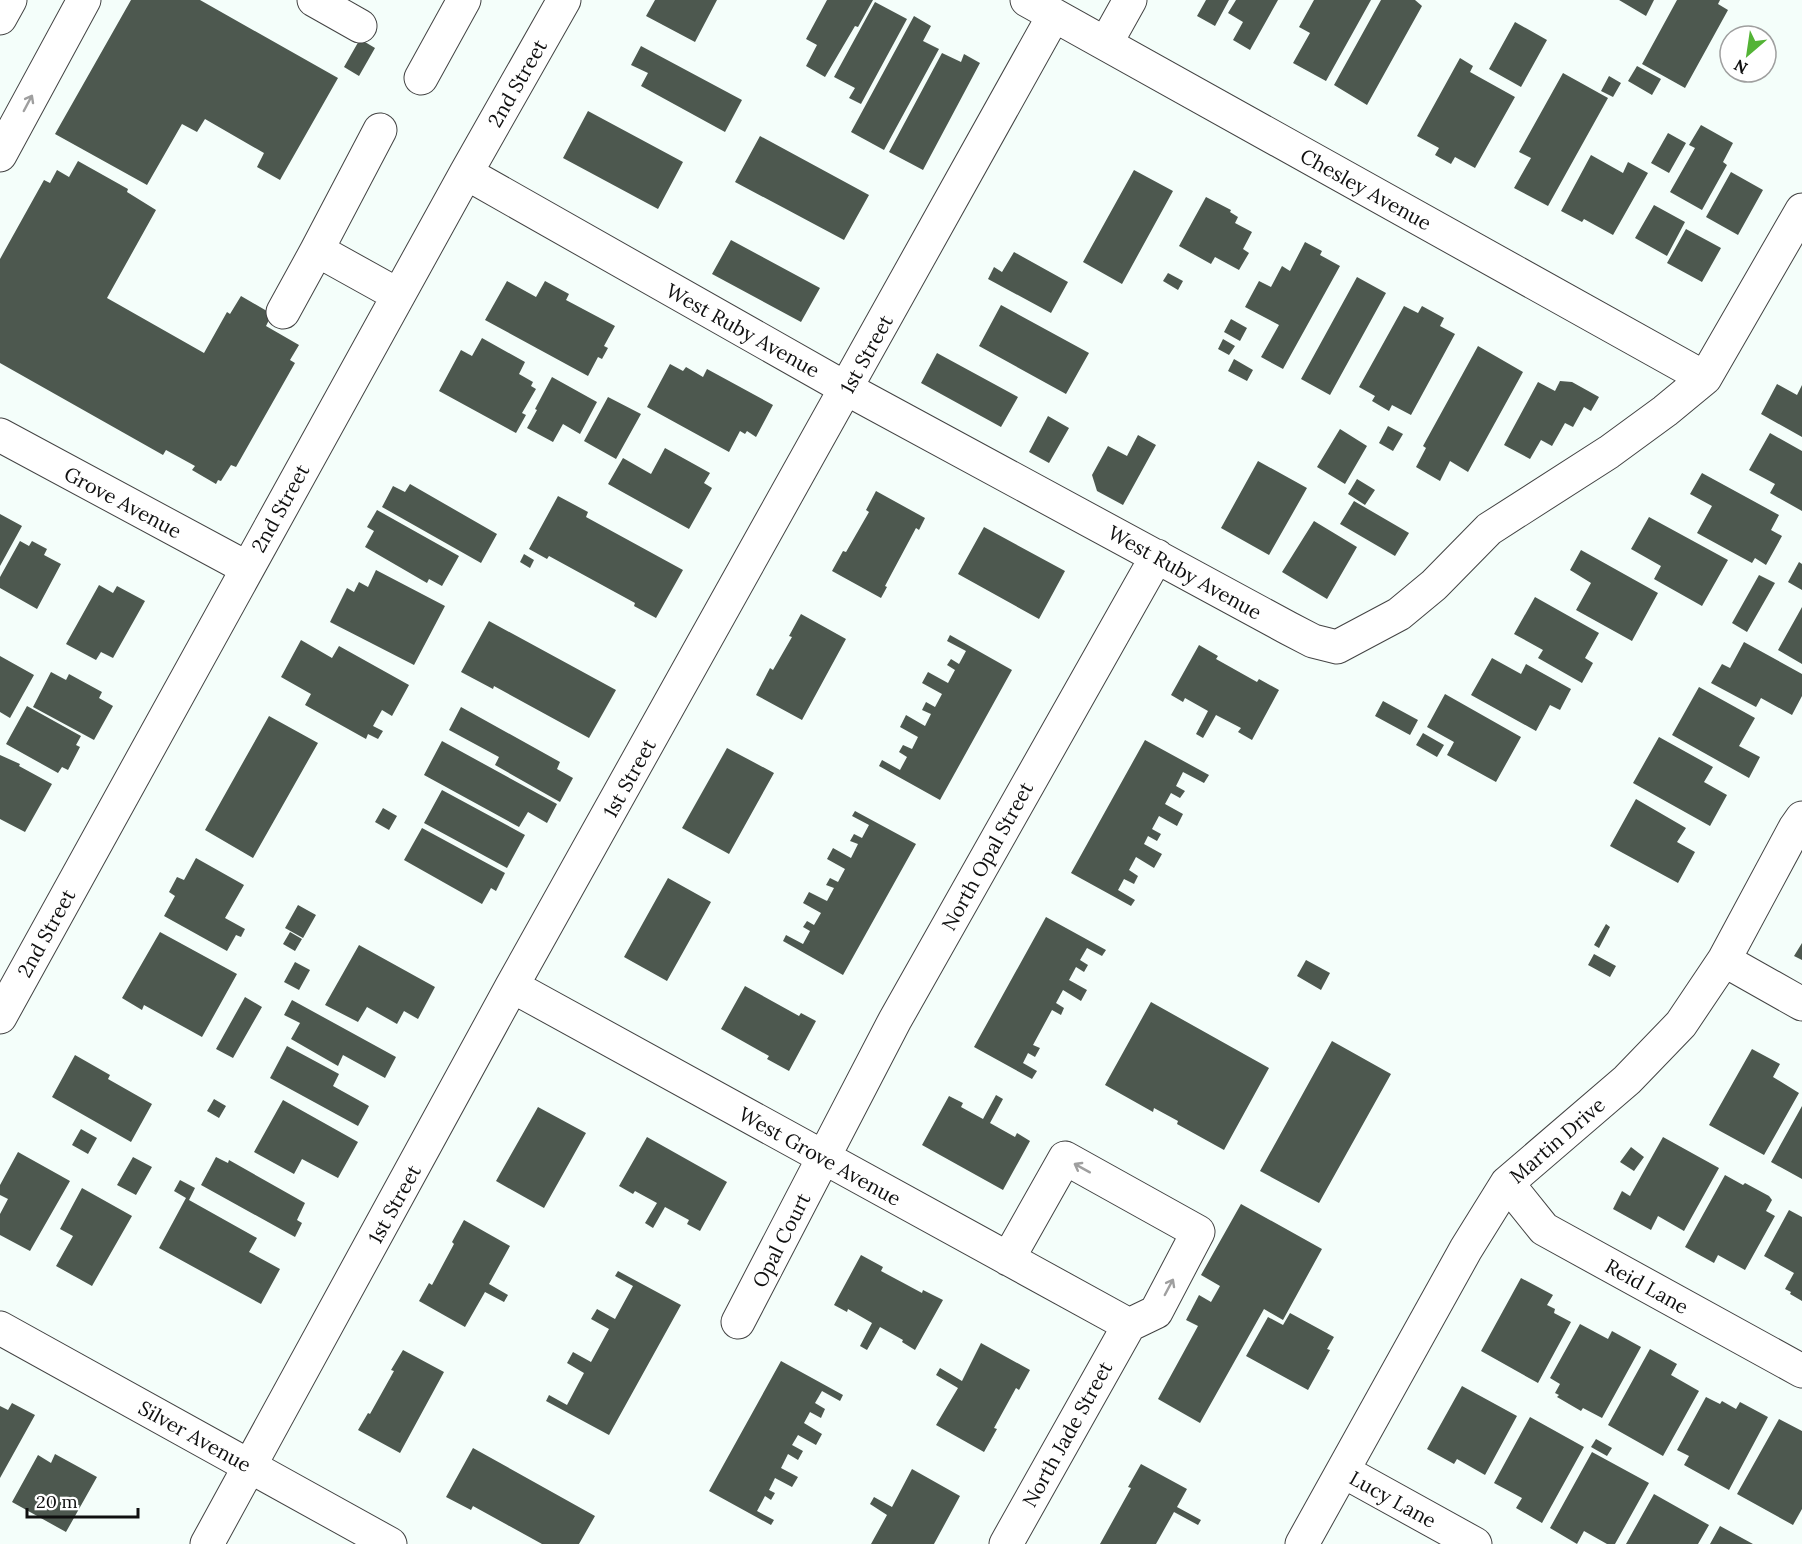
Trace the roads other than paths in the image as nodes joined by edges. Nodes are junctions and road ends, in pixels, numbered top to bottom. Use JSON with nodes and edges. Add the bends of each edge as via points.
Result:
{"nodes":[{"id":1,"x":10,"y":0,"type":"edge"},
{"id":2,"x":84,"y":0,"type":"edge"},
{"id":3,"x":314,"y":0,"type":"edge"},
{"id":4,"x":464,"y":0,"type":"edge"},
{"id":5,"x":564,"y":0,"type":"edge"},
{"id":6,"x":1130,"y":0,"type":"edge"},
{"id":7,"x":1040,"y":7,"type":"edge"},
{"id":8,"x":0,"y":18,"type":"edge"},
{"id":9,"x":360,"y":26,"type":"dead end"},
{"id":10,"x":1106,"y":43,"type":"junction"},
{"id":11,"x":421,"y":78,"type":"dead end"},
{"id":12,"x":380,"y":130,"type":"dead end"},
{"id":13,"x":0,"y":155,"type":"edge"},
{"id":14,"x":466,"y":173,"type":"junction"},
{"id":15,"x":1802,"y":210,"type":"edge"},
{"id":16,"x":317,"y":250,"type":"junction"},
{"id":17,"x":398,"y":295,"type":"junction"},
{"id":18,"x":283,"y":312,"type":"dead end"},
{"id":19,"x":1705,"y":378,"type":"junction"},
{"id":20,"x":847,"y":388,"type":"junction"},
{"id":21,"x":0,"y":435,"type":"edge"},
{"id":22,"x":1157,"y":556,"type":"junction"},
{"id":23,"x":247,"y":568,"type":"junction"},
{"id":24,"x":1802,"y":818,"type":"edge"},
{"id":25,"x":1724,"y":960,"type":"junction"},
{"id":26,"x":512,"y":986,"type":"junction"},
{"id":27,"x":1802,"y":1004,"type":"edge"},
{"id":28,"x":0,"y":1017,"type":"edge"},
{"id":29,"x":823,"y":1158,"type":"junction"},
{"id":30,"x":1507,"y":1183,"type":"junction"},
{"id":31,"x":1008,"y":1259,"type":"junction"},
{"id":32,"x":738,"y":1322,"type":"dead end"},
{"id":33,"x":1129,"y":1325,"type":"junction"},
{"id":34,"x":0,"y":1328,"type":"edge"},
{"id":35,"x":1802,"y":1371,"type":"edge"},
{"id":36,"x":250,"y":1467,"type":"junction"},
{"id":37,"x":1343,"y":1470,"type":"junction"},
{"id":38,"x":207,"y":1544,"type":"edge"},
{"id":39,"x":390,"y":1544,"type":"edge"},
{"id":40,"x":1006,"y":1544,"type":"edge"},
{"id":41,"x":1302,"y":1544,"type":"edge"},
{"id":42,"x":1475,"y":1544,"type":"edge"}],
"edges":[{"from":1,"to":8,"type":"street"},
{"from":13,"to":2,"type":"street","one_way":true},
{"from":3,"to":9,"type":"street"},
{"from":4,"to":11,"type":"street"},
{"from":5,"to":14,"type":"street","name":"2nd Street"},
{"from":6,"to":10,"type":"street"},
{"from":7,"to":10,"type":"street","name":"Chesley Avenue"},
{"from":7,"to":20,"type":"street","name":"1st Street"},
{"from":10,"to":19,"type":"street","name":"Chesley Avenue"},
{"from":12,"to":16,"type":"street"},
{"from":14,"to":17,"type":"street","name":"2nd Street"},
{"from":14,"to":20,"type":"street","name":"West Ruby Avenue"},
{"from":15,"to":19,"type":"street","name":"West Ruby Avenue"},
{"from":16,"to":17,"type":"street"},
{"from":16,"to":18,"type":"street"},
{"from":17,"to":23,"type":"street","name":"2nd Street"},
{"from":19,"to":22,"type":"street","name":"West Ruby Avenue","via":[[1609,452],[1489,529],[1399,614],[1337,647],[1313,641]]},
{"from":20,"to":22,"type":"street","name":"West Ruby Avenue"},
{"from":20,"to":26,"type":"street","name":"1st Street"},
{"from":21,"to":23,"type":"street","name":"Grove Avenue"},
{"from":22,"to":29,"type":"street","name":"North Opal Street","via":[[895,1020]]},
{"from":23,"to":28,"type":"street","name":"2nd Street"},
{"from":24,"to":25,"type":"street","name":"Martin Drive"},
{"from":25,"to":27,"type":"street"},
{"from":25,"to":30,"type":"street","name":"Martin Drive","via":[[1682,1024],[1627,1080]]},
{"from":26,"to":29,"type":"street","name":"West Grove Avenue"},
{"from":26,"to":36,"type":"street","name":"1st Street"},
{"from":29,"to":31,"type":"street","name":"West Grove Avenue"},
{"from":29,"to":32,"type":"street","name":"Opal Court"},
{"from":30,"to":35,"type":"street","name":"Reid Lane","via":[[1544,1228]]},
{"from":30,"to":37,"type":"street","name":"Martin Drive"},
{"from":31,"to":33,"type":"street","name":"West Grove Avenue"},
{"from":33,"to":31,"type":"street","one_way":true,"via":[[1156,1312],[1198,1232],[1065,1158]]},
{"from":33,"to":40,"type":"street","name":"North Jade Street"},
{"from":34,"to":36,"type":"street","name":"Silver Avenue"},
{"from":36,"to":38,"type":"street","name":"1st Street"},
{"from":36,"to":39,"type":"street","name":"Silver Avenue"},
{"from":37,"to":41,"type":"street","name":"Martin Drive"},
{"from":37,"to":42,"type":"street","name":"Lucy Lane"}]}
